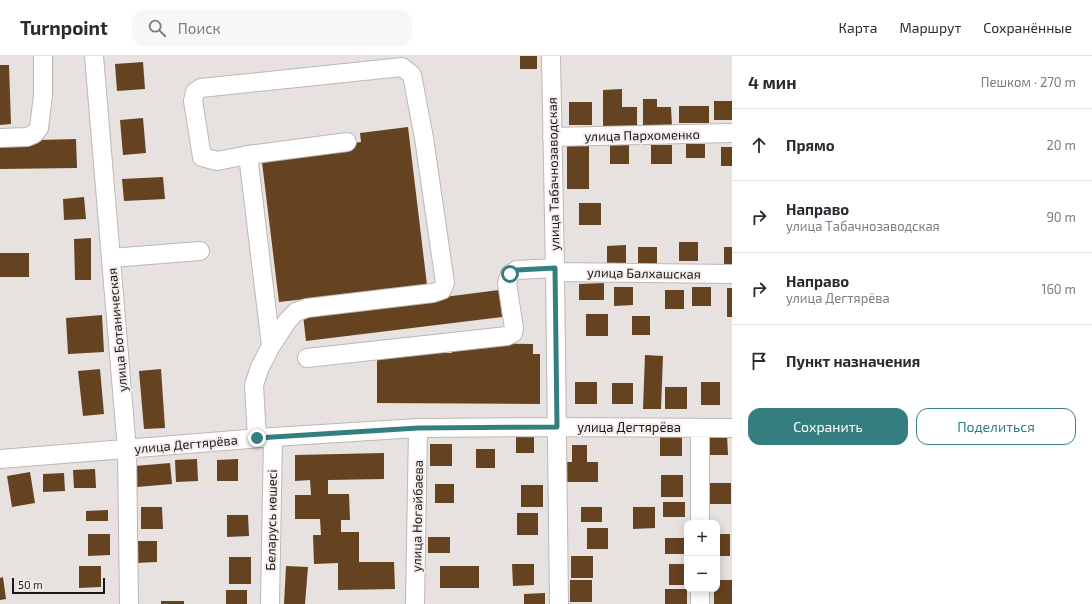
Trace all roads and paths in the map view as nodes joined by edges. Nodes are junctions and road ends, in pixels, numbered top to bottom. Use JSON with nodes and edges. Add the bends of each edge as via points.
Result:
{"nodes":[{"id":1,"x":43,"y":56,"type":"edge"},
{"id":2,"x":94,"y":56,"type":"edge"},
{"id":3,"x":551,"y":56,"type":"edge"},
{"id":4,"x":732,"y":133,"type":"edge"},
{"id":5,"x":552,"y":136,"type":"junction"},
{"id":6,"x":0,"y":138,"type":"edge"},
{"id":7,"x":347,"y":142,"type":"dead end"},
{"id":8,"x":248,"y":155,"type":"junction"},
{"id":9,"x":200,"y":251,"type":"dead end"},
{"id":10,"x":111,"y":258,"type":"junction"},
{"id":11,"x":555,"y":270,"type":"junction"},
{"id":12,"x":732,"y":274,"type":"edge"},
{"id":13,"x":271,"y":346,"type":"junction"},
{"id":14,"x":307,"y":358,"type":"dead end"},
{"id":15,"x":557,"y":427,"type":"junction"},
{"id":16,"x":418,"y":428,"type":"junction"},
{"id":17,"x":700,"y":428,"type":"junction"},
{"id":18,"x":732,"y":428,"type":"edge"},
{"id":19,"x":265,"y":437,"type":"junction"},
{"id":20,"x":127,"y":450,"type":"junction"},
{"id":21,"x":0,"y":459,"type":"edge"},
{"id":22,"x":700,"y":520,"type":"edge"},
{"id":23,"x":700,"y":592,"type":"edge"},
{"id":24,"x":129,"y":604,"type":"edge"},
{"id":25,"x":270,"y":604,"type":"edge"},
{"id":26,"x":415,"y":604,"type":"edge"},
{"id":27,"x":559,"y":604,"type":"edge"},
{"id":28,"x":700,"y":604,"type":"edge"}],
"edges":[{"from":1,"to":6,"type":"street","via":[[43,95],[39,128],[27,137]]},
{"from":2,"to":10,"type":"street","name":"улица Ботаническая"},
{"from":3,"to":5,"type":"street","name":"улица Табачнозаводская"},
{"from":4,"to":5,"type":"street","name":"улица Пархоменко"},
{"from":5,"to":11,"type":"street","name":"улица Табачнозаводская"},
{"from":7,"to":8,"type":"street"},
{"from":8,"to":13,"type":"street"},
{"from":8,"to":13,"type":"street","name":"Беларусь көшесі","via":[[217,161],[202,157],[193,101],[195,92],[201,88],[402,68],[412,75],[445,283],[442,290],[433,294],[307,308],[296,312],[288,320]]},
{"from":9,"to":10,"type":"street"},
{"from":10,"to":20,"type":"street","name":"улица Ботаническая"},
{"from":11,"to":12,"type":"street","name":"улица Балхашская"},
{"from":11,"to":14,"type":"street","name":"улица Балхашская","via":[[517,270],[510,274],[507,283],[514,328],[513,333],[507,336]]},
{"from":11,"to":15,"type":"street","name":"улица Табачнозаводская"},
{"from":13,"to":19,"type":"street","name":"Беларусь көшесі","via":[[254,385]]},
{"from":15,"to":16,"type":"street","name":"улица Дегтярёва"},
{"from":15,"to":17,"type":"street","name":"улица Дегтярёва"},
{"from":15,"to":27,"type":"street","name":"улица Табачнозаводская"},
{"from":16,"to":19,"type":"street","name":"улица Дегтярёва"},
{"from":16,"to":26,"type":"street","name":"улица Ногайбаева"},
{"from":17,"to":18,"type":"street","name":"улица Дегтярёва"},
{"from":17,"to":22,"type":"street"},
{"from":19,"to":20,"type":"street","name":"улица Дегтярёва"},
{"from":19,"to":25,"type":"street","name":"Беларусь көшесі"},
{"from":20,"to":21,"type":"street","name":"улица Дегтярёва"},
{"from":20,"to":24,"type":"street","name":"улица Ботаническая"},
{"from":23,"to":28,"type":"street"}]}
